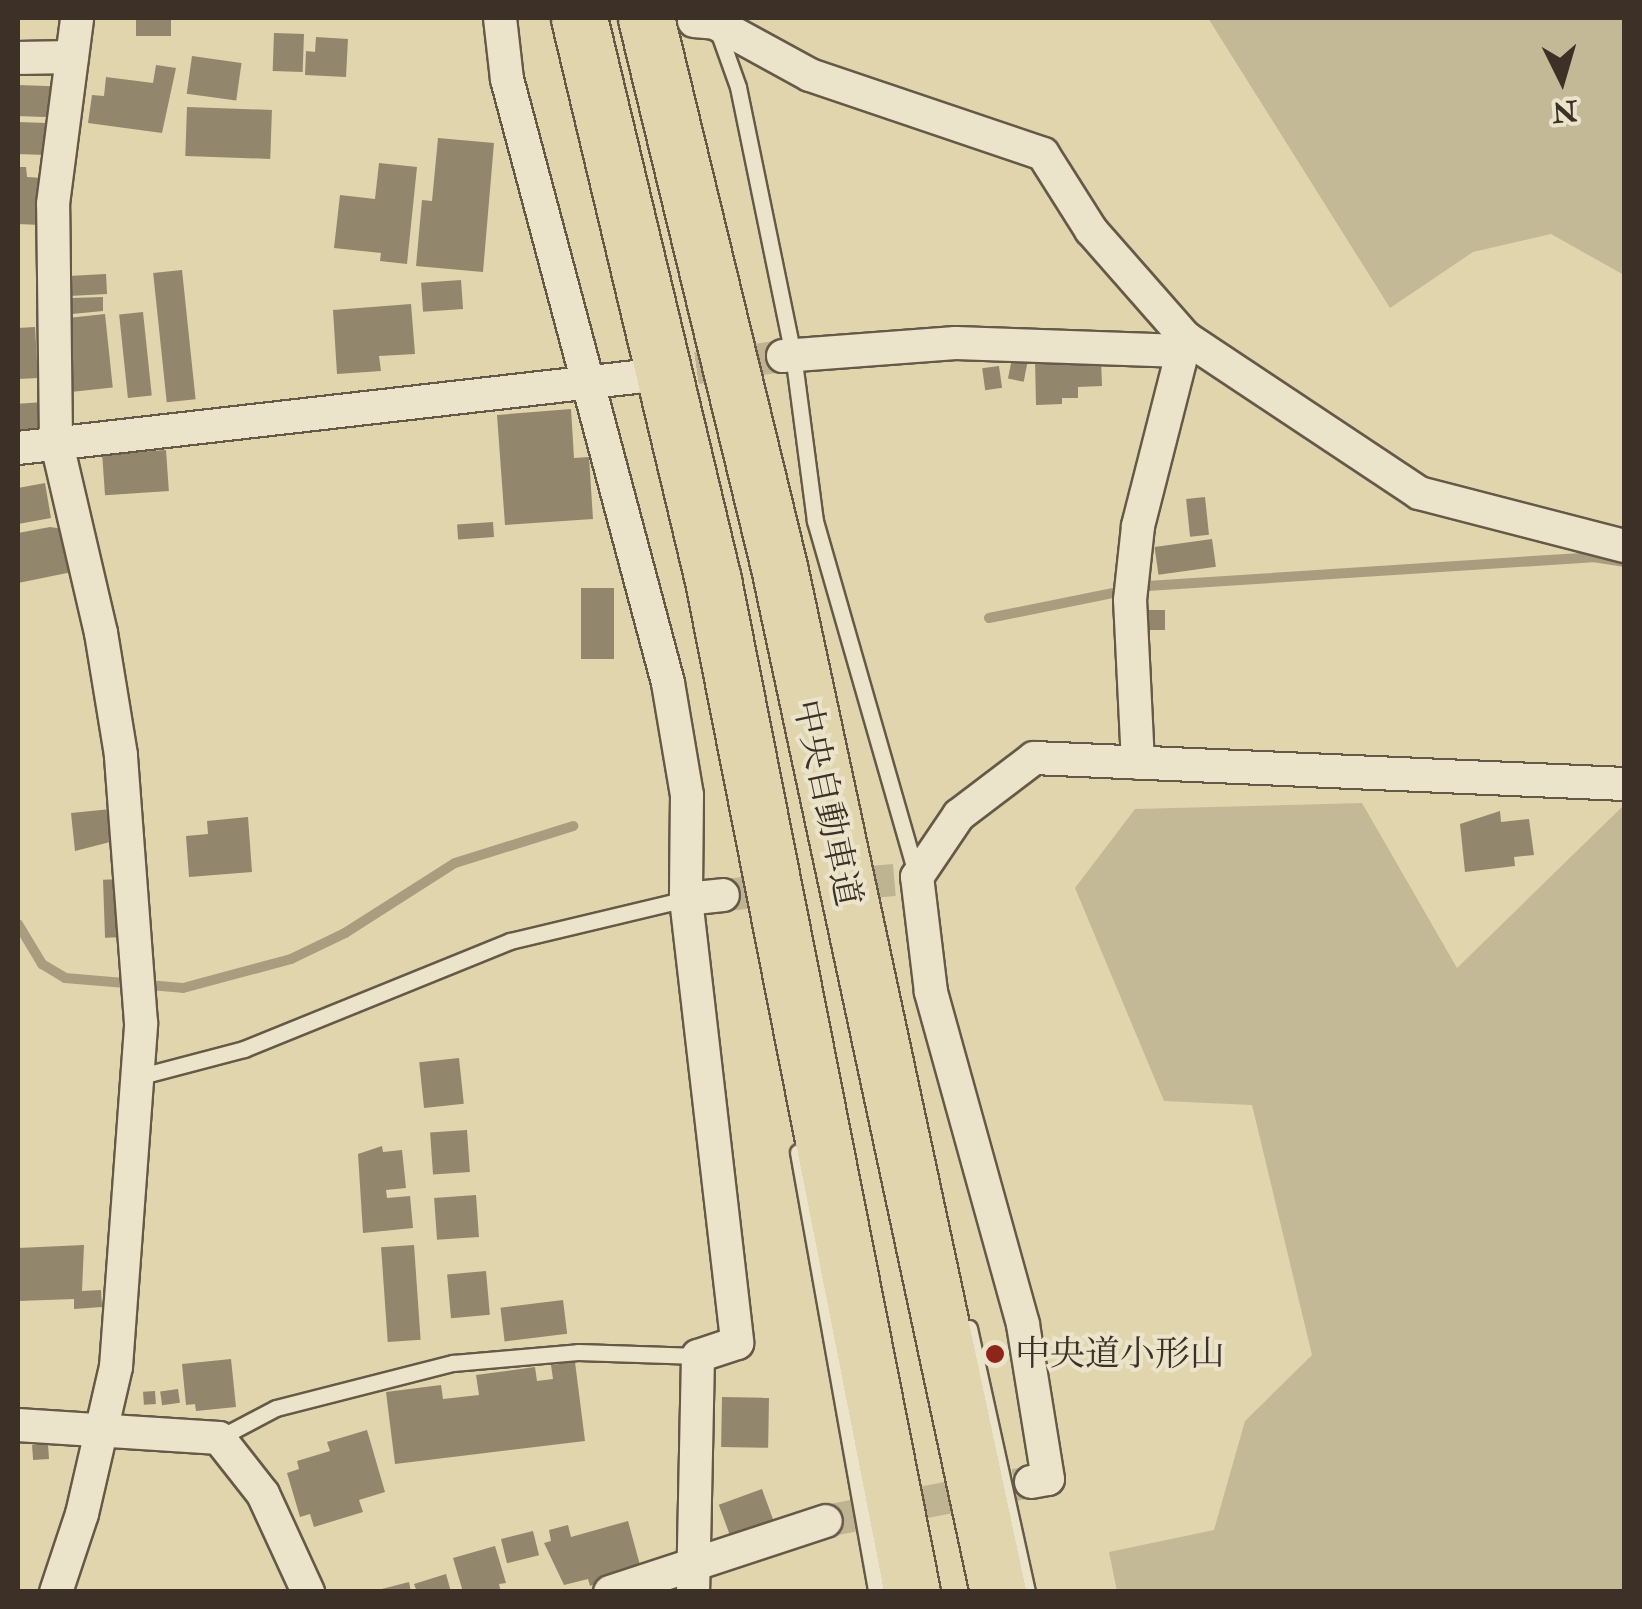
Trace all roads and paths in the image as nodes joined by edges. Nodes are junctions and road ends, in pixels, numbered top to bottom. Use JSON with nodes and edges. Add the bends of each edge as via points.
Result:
{"nodes":[{"id":1,"x":77,"y":18,"type":"edge"},
{"id":2,"x":500,"y":18,"type":"edge"},
{"id":3,"x":580,"y":18,"type":"edge"},
{"id":4,"x":692,"y":20,"type":"edge"},
{"id":5,"x":72,"y":57,"type":"junction"},
{"id":6,"x":18,"y":58,"type":"edge"},
{"id":7,"x":1184,"y":345,"type":"junction"},
{"id":8,"x":788,"y":355,"type":"junction"},
{"id":9,"x":635,"y":377,"type":"tunnel mouth"},
{"id":10,"x":588,"y":386,"type":"junction"},
{"id":11,"x":56,"y":440,"type":"junction"},
{"id":12,"x":18,"y":448,"type":"edge"},
{"id":13,"x":1624,"y":546,"type":"edge"},
{"id":14,"x":779,"y":567,"type":"junction"},
{"id":15,"x":1138,"y":763,"type":"junction"},
{"id":16,"x":1624,"y":784,"type":"edge"},
{"id":17,"x":754,"y":787,"type":"junction"},
{"id":18,"x":863,"y":863,"type":"dead end"},
{"id":19,"x":905,"y":879,"type":"junction"},
{"id":20,"x":723,"y":895,"type":"tunnel mouth"},
{"id":21,"x":686,"y":899,"type":"junction"},
{"id":22,"x":768,"y":964,"type":"dead end"},
{"id":23,"x":137,"y":1077,"type":"junction"},
{"id":24,"x":796,"y":1138,"type":"dead end"},
{"id":25,"x":967,"y":1316,"type":"dead end"},
{"id":26,"x":698,"y":1356,"type":"junction"},
{"id":27,"x":18,"y":1425,"type":"edge"},
{"id":28,"x":104,"y":1430,"type":"junction"},
{"id":29,"x":219,"y":1438,"type":"junction"},
{"id":30,"x":1031,"y":1482,"type":"dead end"},
{"id":31,"x":826,"y":1522,"type":"tunnel mouth"},
{"id":32,"x":693,"y":1579,"type":"edge"},
{"id":33,"x":56,"y":1592,"type":"edge"},
{"id":34,"x":308,"y":1592,"type":"edge"},
{"id":35,"x":610,"y":1592,"type":"edge"},
{"id":36,"x":876,"y":1592,"type":"edge"},
{"id":37,"x":912,"y":1592,"type":"edge"},
{"id":38,"x":998,"y":1592,"type":"edge"},
{"id":39,"x":1027,"y":1592,"type":"edge"}],
"edges":[{"from":1,"to":5,"type":"street"},
{"from":2,"to":10,"type":"street","via":[[508,78]]},
{"from":3,"to":17,"type":"highway","name":"中央自動車道","via":[[713,580]]},
{"from":4,"to":7,"type":"street","via":[[810,75],[1044,154],[1091,230]]},
{"from":4,"to":8,"type":"lane","via":[[738,86]]},
{"from":4,"to":14,"type":"highway","name":"中央自動車道"},
{"from":5,"to":6,"type":"street"},
{"from":5,"to":11,"type":"street","via":[[53,204]]},
{"from":7,"to":8,"type":"street","via":[[956,343]]},
{"from":7,"to":13,"type":"street","via":[[1419,494]]},
{"from":7,"to":15,"type":"street","via":[[1138,526],[1132,586]]},
{"from":8,"to":19,"type":"lane","via":[[814,521]]},
{"from":9,"to":10,"type":"street"},
{"from":10,"to":11,"type":"street"},
{"from":10,"to":21,"type":"street","via":[[668,683],[688,795]]},
{"from":11,"to":12,"type":"street"},
{"from":11,"to":23,"type":"street","via":[[101,632],[139,942]]},
{"from":14,"to":18,"type":"lane"},
{"from":14,"to":38,"type":"highway","name":"中央自動車道"},
{"from":15,"to":16,"type":"street"},
{"from":15,"to":19,"type":"street","via":[[1034,758],[958,815]]},
{"from":17,"to":22,"type":"lane"},
{"from":17,"to":37,"type":"highway","name":"中央自動車道"},
{"from":19,"to":30,"type":"street","via":[[1023,1324],[1048,1478]]},
{"from":20,"to":21,"type":"street"},
{"from":21,"to":23,"type":"lane","via":[[510,941],[244,1049]]},
{"from":21,"to":26,"type":"street","via":[[737,1342]]},
{"from":23,"to":28,"type":"street","via":[[116,1367]]},
{"from":24,"to":36,"type":"lane"},
{"from":25,"to":39,"type":"lane"},
{"from":26,"to":29,"type":"lane","via":[[578,1352],[453,1363],[276,1408]]},
{"from":26,"to":32,"type":"street"},
{"from":27,"to":28,"type":"street"},
{"from":28,"to":29,"type":"street"},
{"from":28,"to":33,"type":"street"},
{"from":29,"to":34,"type":"street","via":[[263,1494]]},
{"from":31,"to":32,"type":"street"},
{"from":32,"to":35,"type":"street"}]}
